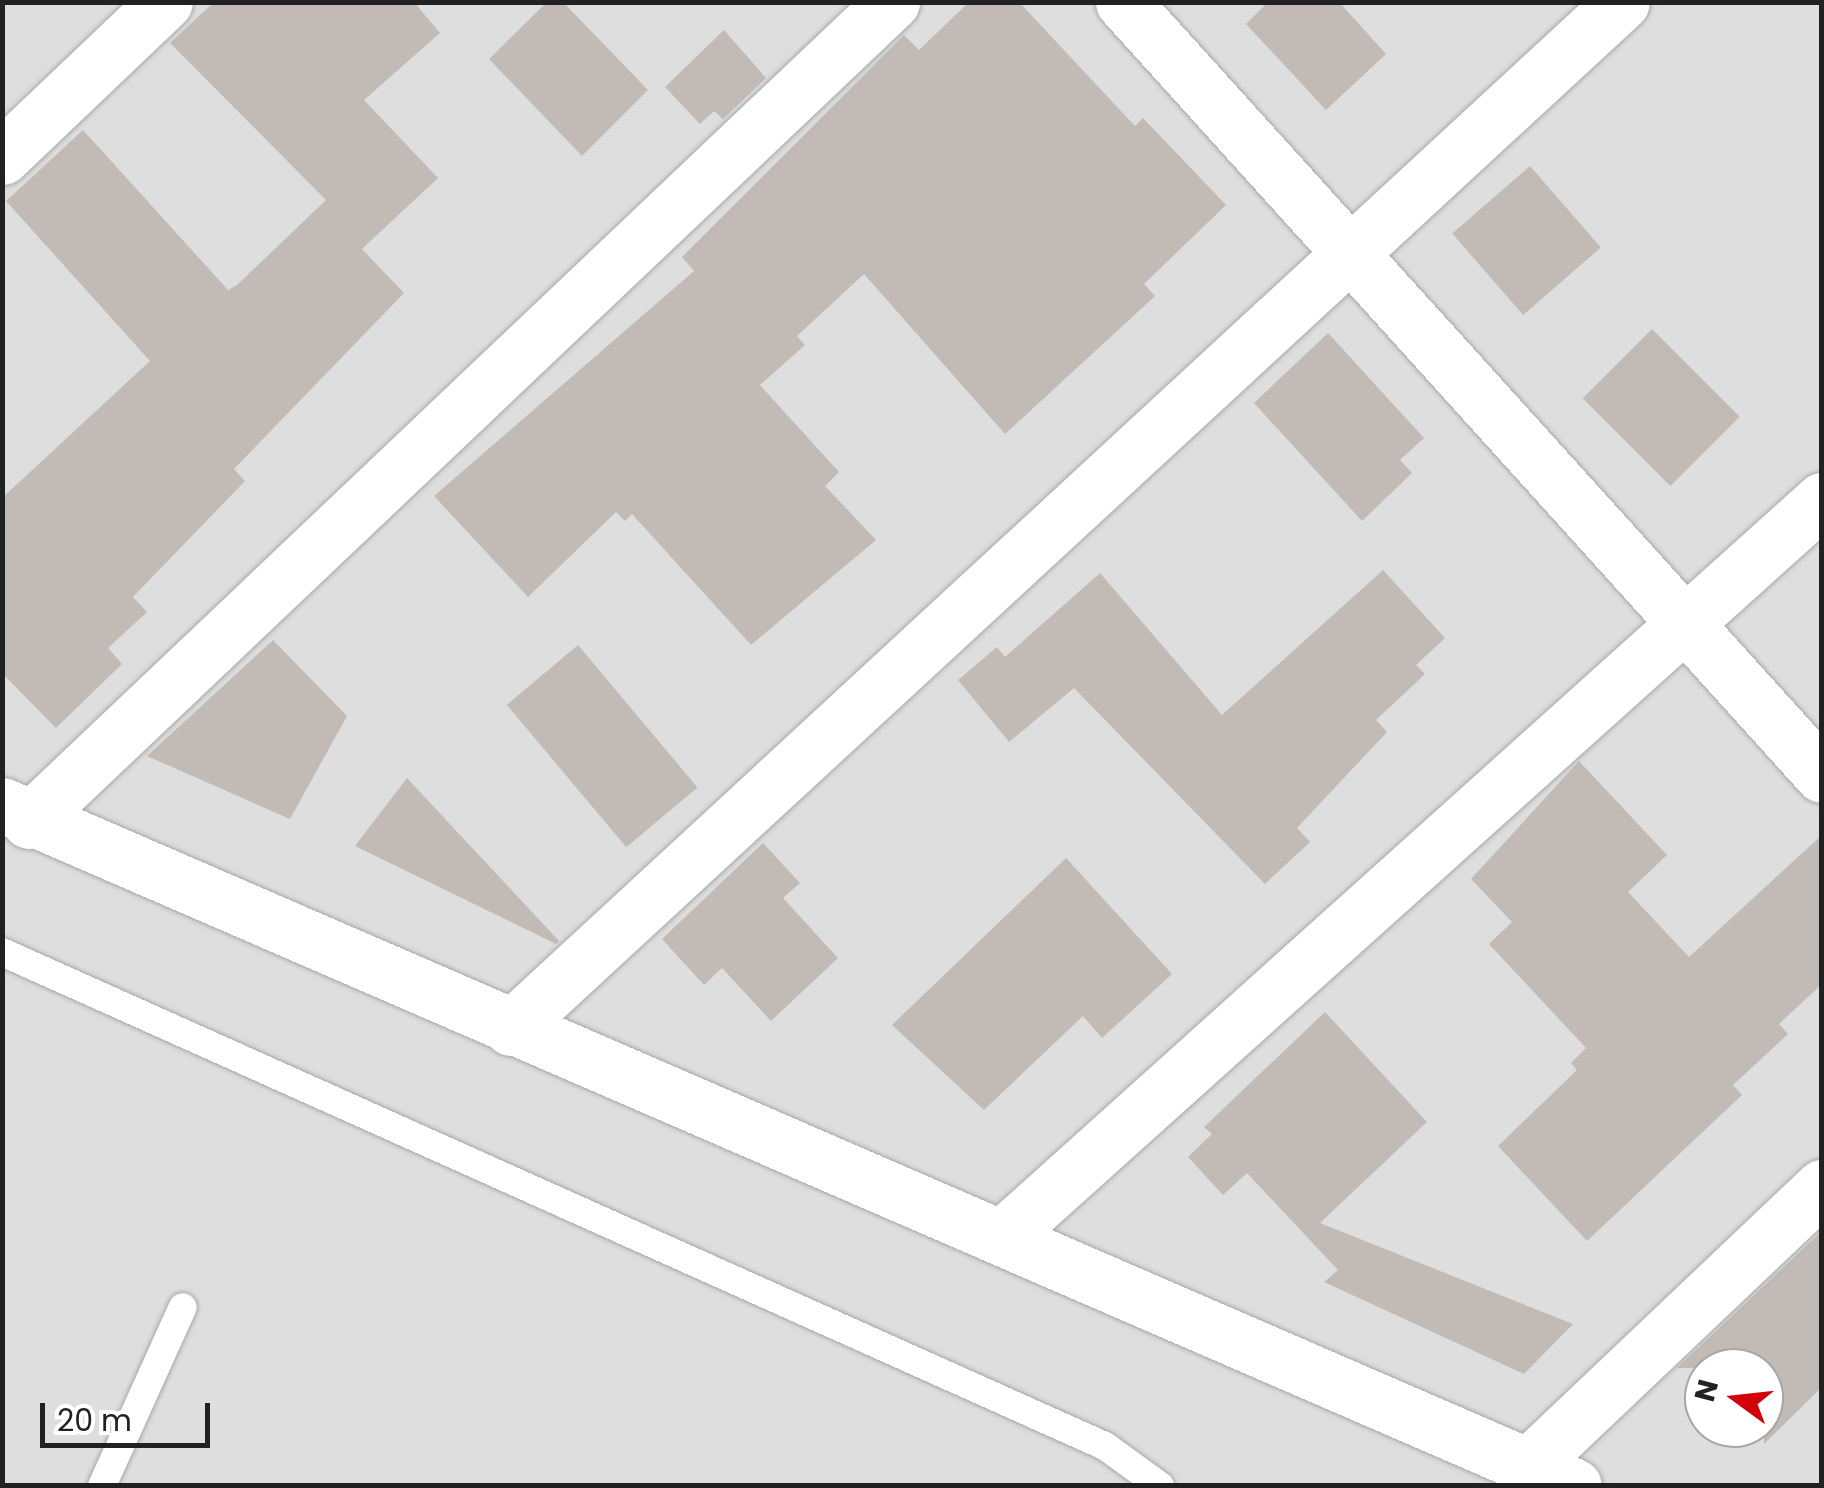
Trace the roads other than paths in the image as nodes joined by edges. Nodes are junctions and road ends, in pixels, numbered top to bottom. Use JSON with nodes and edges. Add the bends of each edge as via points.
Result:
{"nodes":[{"id":1,"x":165,"y":2,"type":"edge"},
{"id":2,"x":892,"y":2,"type":"edge"},
{"id":3,"x":1123,"y":2,"type":"edge"},
{"id":4,"x":1622,"y":2,"type":"edge"},
{"id":5,"x":2,"y":157,"type":"edge"},
{"id":6,"x":1350,"y":256,"type":"junction"},
{"id":7,"x":1822,"y":500,"type":"edge"},
{"id":8,"x":1692,"y":624,"type":"junction"},
{"id":9,"x":1822,"y":775,"type":"edge"},
{"id":10,"x":16,"y":813,"type":"edge"},
{"id":11,"x":2,"y":952,"type":"edge"},
{"id":12,"x":511,"y":1028,"type":"junction"},
{"id":13,"x":1822,"y":1186,"type":"edge"},
{"id":14,"x":1002,"y":1237,"type":"junction"},
{"id":15,"x":183,"y":1306,"type":"dead end"},
{"id":16,"x":1551,"y":1475,"type":"edge"},
{"id":17,"x":102,"y":1486,"type":"edge"},
{"id":18,"x":1160,"y":1486,"type":"edge"}],
"edges":[{"from":1,"to":5,"type":"street"},
{"from":2,"to":10,"type":"street"},
{"from":3,"to":6,"type":"street"},
{"from":4,"to":6,"type":"street"},
{"from":6,"to":8,"type":"street"},
{"from":6,"to":12,"type":"street"},
{"from":7,"to":8,"type":"street"},
{"from":8,"to":9,"type":"street"},
{"from":8,"to":14,"type":"street"},
{"from":10,"to":12,"type":"street"},
{"from":11,"to":18,"type":"lane","via":[[1104,1446]]},
{"from":12,"to":14,"type":"street"},
{"from":13,"to":16,"type":"street"},
{"from":14,"to":16,"type":"street"},
{"from":15,"to":17,"type":"lane"}]}
